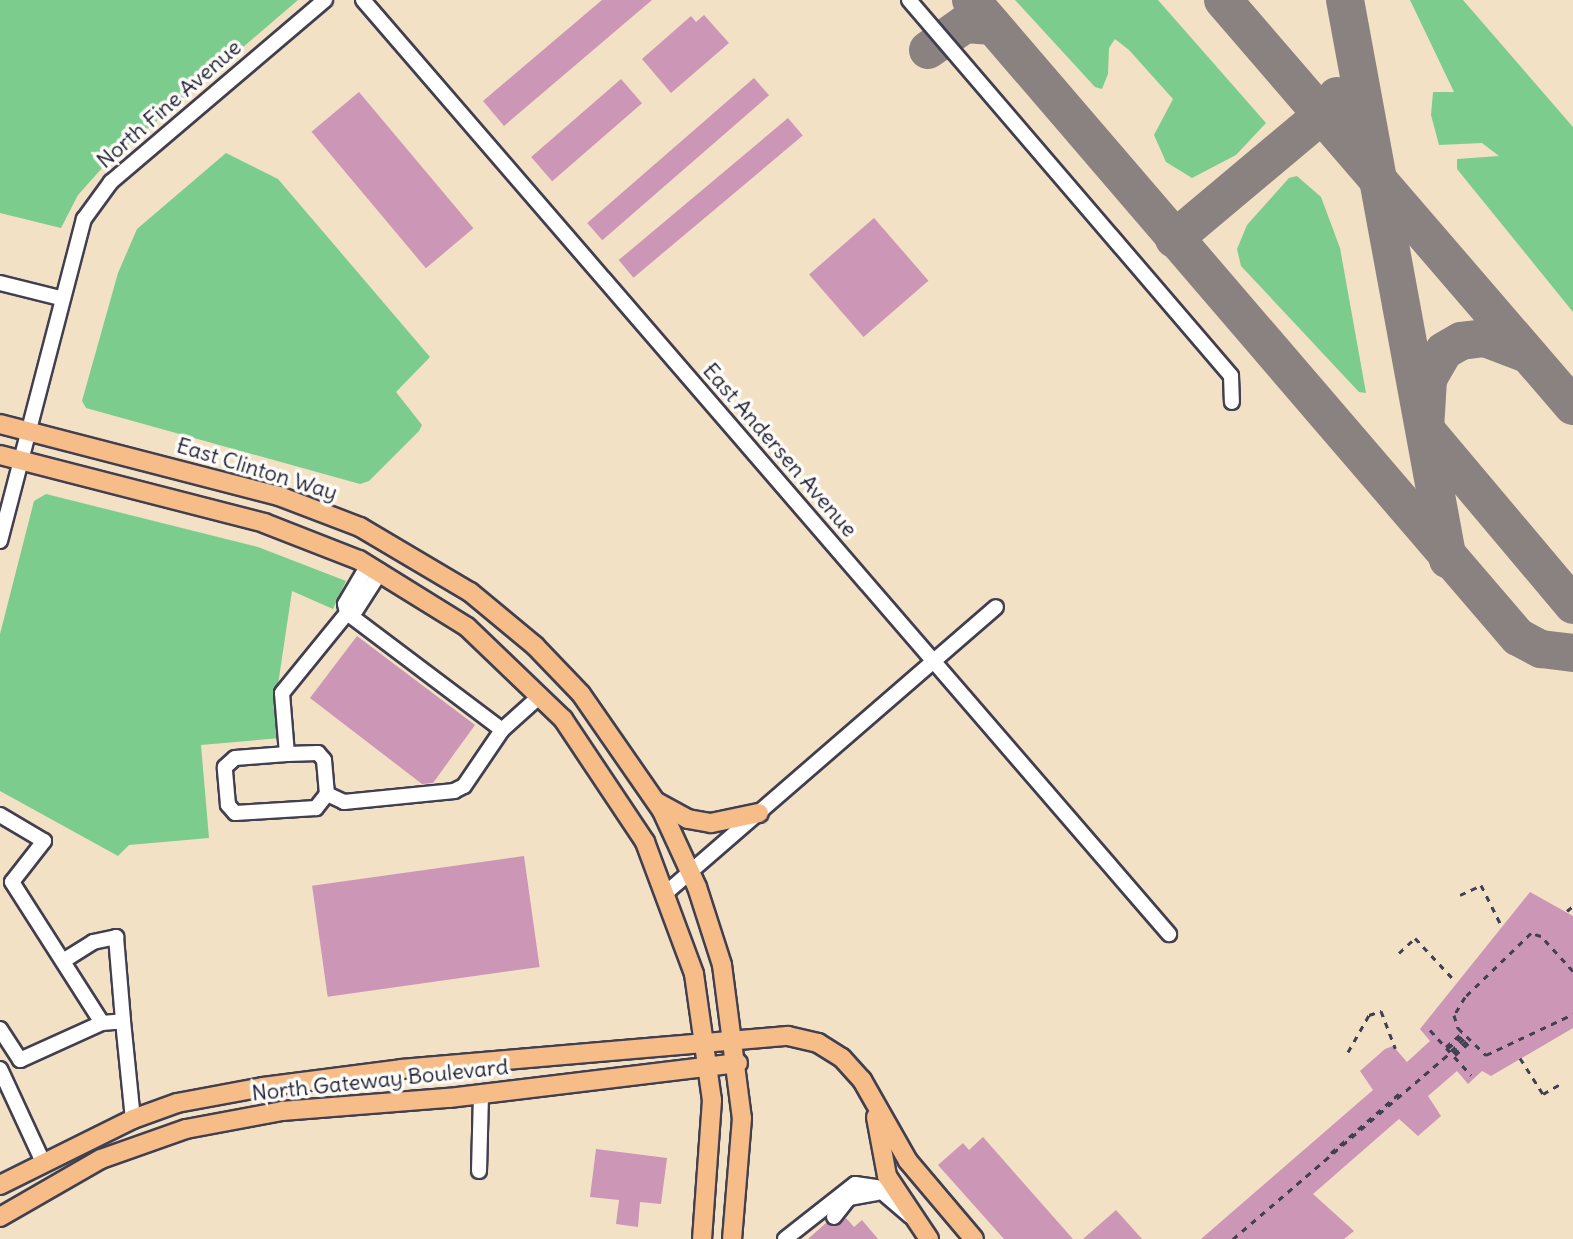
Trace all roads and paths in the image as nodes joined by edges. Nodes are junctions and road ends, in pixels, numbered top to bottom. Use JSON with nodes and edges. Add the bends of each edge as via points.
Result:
{"nodes":[{"id":1,"x":325,"y":0,"type":"edge"},
{"id":2,"x":363,"y":0,"type":"edge"},
{"id":3,"x":909,"y":0,"type":"edge"},
{"id":4,"x":0,"y":283,"type":"edge"},
{"id":5,"x":60,"y":298,"type":"junction"},
{"id":6,"x":1232,"y":402,"type":"dead end"},
{"id":7,"x":0,"y":424,"type":"edge"},
{"id":8,"x":27,"y":431,"type":"junction"},
{"id":9,"x":0,"y":455,"type":"edge"},
{"id":10,"x":19,"y":460,"type":"junction"},
{"id":11,"x":0,"y":541,"type":"edge"},
{"id":12,"x":374,"y":568,"type":"junction"},
{"id":13,"x":996,"y":607,"type":"dead end"},
{"id":14,"x":347,"y":613,"type":"junction"},
{"id":15,"x":513,"y":626,"type":"junction"},
{"id":16,"x":933,"y":662,"type":"junction"},
{"id":17,"x":541,"y":695,"type":"junction"},
{"id":18,"x":502,"y":730,"type":"junction"},
{"id":19,"x":287,"y":754,"type":"junction"},
{"id":20,"x":327,"y":794,"type":"junction"},
{"id":21,"x":657,"y":802,"type":"junction"},
{"id":22,"x":759,"y":813,"type":"junction"},
{"id":23,"x":2,"y":820,"type":"edge"},
{"id":24,"x":690,"y":872,"type":"junction"},
{"id":25,"x":667,"y":892,"type":"junction"},
{"id":26,"x":1460,"y":895,"type":"dead end"},
{"id":27,"x":1573,"y":906,"type":"edge"},
{"id":28,"x":1567,"y":911,"type":"dead end"},
{"id":29,"x":1502,"y":927,"type":"dead end"},
{"id":30,"x":1169,"y":934,"type":"dead end"},
{"id":31,"x":1399,"y":953,"type":"dead end"},
{"id":32,"x":63,"y":961,"type":"junction"},
{"id":33,"x":1573,"y":971,"type":"edge"},
{"id":34,"x":1456,"y":982,"type":"dead end"},
{"id":35,"x":1573,"y":1014,"type":"edge"},
{"id":36,"x":123,"y":1021,"type":"junction"},
{"id":37,"x":102,"y":1023,"type":"junction"},
{"id":38,"x":0,"y":1029,"type":"edge"},
{"id":39,"x":1430,"y":1030,"type":"dead end"},
{"id":40,"x":1466,"y":1037,"type":"junction"},
{"id":41,"x":734,"y":1038,"type":"junction"},
{"id":42,"x":706,"y":1040,"type":"junction"},
{"id":43,"x":1395,"y":1048,"type":"dead end"},
{"id":44,"x":1451,"y":1051,"type":"junction"},
{"id":45,"x":1348,"y":1052,"type":"dead end"},
{"id":46,"x":1520,"y":1058,"type":"dead end"},
{"id":47,"x":738,"y":1063,"type":"junction"},
{"id":48,"x":709,"y":1066,"type":"junction"},
{"id":49,"x":0,"y":1069,"type":"edge"},
{"id":50,"x":1471,"y":1075,"type":"dead end"},
{"id":51,"x":1562,"y":1083,"type":"dead end"},
{"id":52,"x":287,"y":1084,"type":"junction"},
{"id":53,"x":1402,"y":1091,"type":"dead end"},
{"id":54,"x":481,"y":1094,"type":"junction"},
{"id":55,"x":876,"y":1107,"type":"junction"},
{"id":56,"x":290,"y":1110,"type":"junction"},
{"id":57,"x":133,"y":1119,"type":"junction"},
{"id":58,"x":42,"y":1160,"type":"junction"},
{"id":59,"x":479,"y":1171,"type":"dead end"},
{"id":60,"x":0,"y":1185,"type":"edge"},
{"id":61,"x":885,"y":1194,"type":"junction"},
{"id":62,"x":910,"y":1216,"type":"junction"},
{"id":63,"x":0,"y":1217,"type":"edge"},
{"id":64,"x":834,"y":1217,"type":"dead end"},
{"id":65,"x":702,"y":1239,"type":"edge"},
{"id":66,"x":732,"y":1239,"type":"edge"},
{"id":67,"x":785,"y":1239,"type":"edge"},
{"id":68,"x":929,"y":1239,"type":"edge"},
{"id":69,"x":974,"y":1239,"type":"edge"},
{"id":70,"x":1232,"y":1239,"type":"edge"}],
"edges":[{"from":1,"to":5,"type":"street","name":"North Fine Avenue","via":[[111,182],[84,219]]},
{"from":2,"to":16,"type":"street","name":"East Andersen Avenue"},
{"from":3,"to":6,"type":"street","via":[[1231,376]]},
{"from":4,"to":5,"type":"street"},
{"from":5,"to":8,"type":"street","name":"North Fine Avenue"},
{"from":7,"to":8,"type":"main road","name":"East Clinton Way"},
{"from":8,"to":10,"type":"street","name":"North Fine Avenue"},
{"from":8,"to":15,"type":"main road","name":"East Clinton Way","via":[[252,488],[340,518],[425,562]]},
{"from":9,"to":10,"type":"main road"},
{"from":10,"to":11,"type":"street","name":"North Fine Avenue"},
{"from":10,"to":12,"type":"main road","via":[[264,523]]},
{"from":12,"to":14,"type":"street","via":[[345,604]]},
{"from":12,"to":15,"type":"main road","via":[[396,560]]},
{"from":12,"to":17,"type":"main road","via":[[467,627]]},
{"from":13,"to":16,"type":"street"},
{"from":14,"to":18,"type":"street"},
{"from":14,"to":19,"type":"street","via":[[282,693]]},
{"from":15,"to":21,"type":"main road","name":"East Clinton Way","via":[[599,716]]},
{"from":16,"to":22,"type":"street"},
{"from":16,"to":30,"type":"street","name":"East Andersen Avenue"},
{"from":17,"to":18,"type":"street"},
{"from":17,"to":25,"type":"main road","via":[[618,794]]},
{"from":18,"to":20,"type":"street","via":[[464,786],[454,791],[344,802]]},
{"from":19,"to":20,"type":"street","via":[[318,753],[324,760]]},
{"from":19,"to":20,"type":"street","via":[[235,758],[225,767],[228,805],[235,813],[316,808]]},
{"from":21,"to":22,"type":"main road","via":[[701,822],[725,823]]},
{"from":21,"to":24,"type":"main road","name":"East Clinton Way"},
{"from":22,"to":24,"type":"street"},
{"from":23,"to":32,"type":"street","via":[[44,841],[12,882]]},
{"from":24,"to":25,"type":"street"},
{"from":24,"to":41,"type":"main road","name":"East Clinton Way","via":[[722,965]]},
{"from":25,"to":42,"type":"main road","via":[[694,974]]},
{"from":26,"to":29,"type":"path","via":[[1481,885]]},
{"from":27,"to":28,"type":"path"},
{"from":31,"to":34,"type":"path","via":[[1415,938]]},
{"from":32,"to":36,"type":"street","via":[[93,942],[116,937]]},
{"from":32,"to":37,"type":"street"},
{"from":33,"to":40,"type":"path","via":[[1541,936],[1525,936],[1454,1015]]},
{"from":35,"to":40,"type":"path","via":[[1486,1055]]},
{"from":36,"to":37,"type":"street"},
{"from":36,"to":57,"type":"street"},
{"from":37,"to":38,"type":"street","via":[[20,1060]]},
{"from":39,"to":44,"type":"path"},
{"from":40,"to":44,"type":"path"},
{"from":40,"to":44,"type":"path"},
{"from":41,"to":42,"type":"main road","name":"North Gateway Boulevard"},
{"from":41,"to":47,"type":"main road","name":"East Clinton Way"},
{"from":41,"to":55,"type":"main road","name":"North Gateway Boulevard","via":[[788,1036],[818,1043],[842,1058]]},
{"from":42,"to":48,"type":"main road"},
{"from":42,"to":52,"type":"main road","name":"North Gateway Boulevard"},
{"from":43,"to":45,"type":"path","via":[[1381,1011],[1369,1015]]},
{"from":44,"to":50,"type":"path"},
{"from":44,"to":70,"type":"path"},
{"from":46,"to":51,"type":"path","via":[[1543,1094]]},
{"from":47,"to":48,"type":"main road","name":"North Gateway Boulevard"},
{"from":47,"to":66,"type":"main road","name":"East Clinton Way","via":[[742,1139]]},
{"from":48,"to":54,"type":"main road","name":"North Gateway Boulevard"},
{"from":48,"to":65,"type":"main road","via":[[712,1134]]},
{"from":49,"to":58,"type":"street"},
{"from":52,"to":56,"type":"street"},
{"from":52,"to":57,"type":"main road","name":"North Gateway Boulevard","via":[[177,1103]]},
{"from":53,"to":70,"type":"path"},
{"from":54,"to":56,"type":"main road","name":"North Gateway Boulevard"},
{"from":54,"to":59,"type":"street"},
{"from":55,"to":62,"type":"main road","via":[[882,1163]]},
{"from":55,"to":69,"type":"main road","name":"North Gateway Boulevard","via":[[908,1161]]},
{"from":56,"to":63,"type":"main road","name":"North Gateway Boulevard","via":[[186,1129],[101,1159]]},
{"from":57,"to":58,"type":"main road","name":"North Gateway Boulevard"},
{"from":58,"to":60,"type":"main road","name":"North Gateway Boulevard"},
{"from":61,"to":62,"type":"street"},
{"from":61,"to":64,"type":"street","via":[[856,1194]]},
{"from":61,"to":67,"type":"street","via":[[865,1184],[847,1187]]},
{"from":62,"to":68,"type":"main road"}]}
